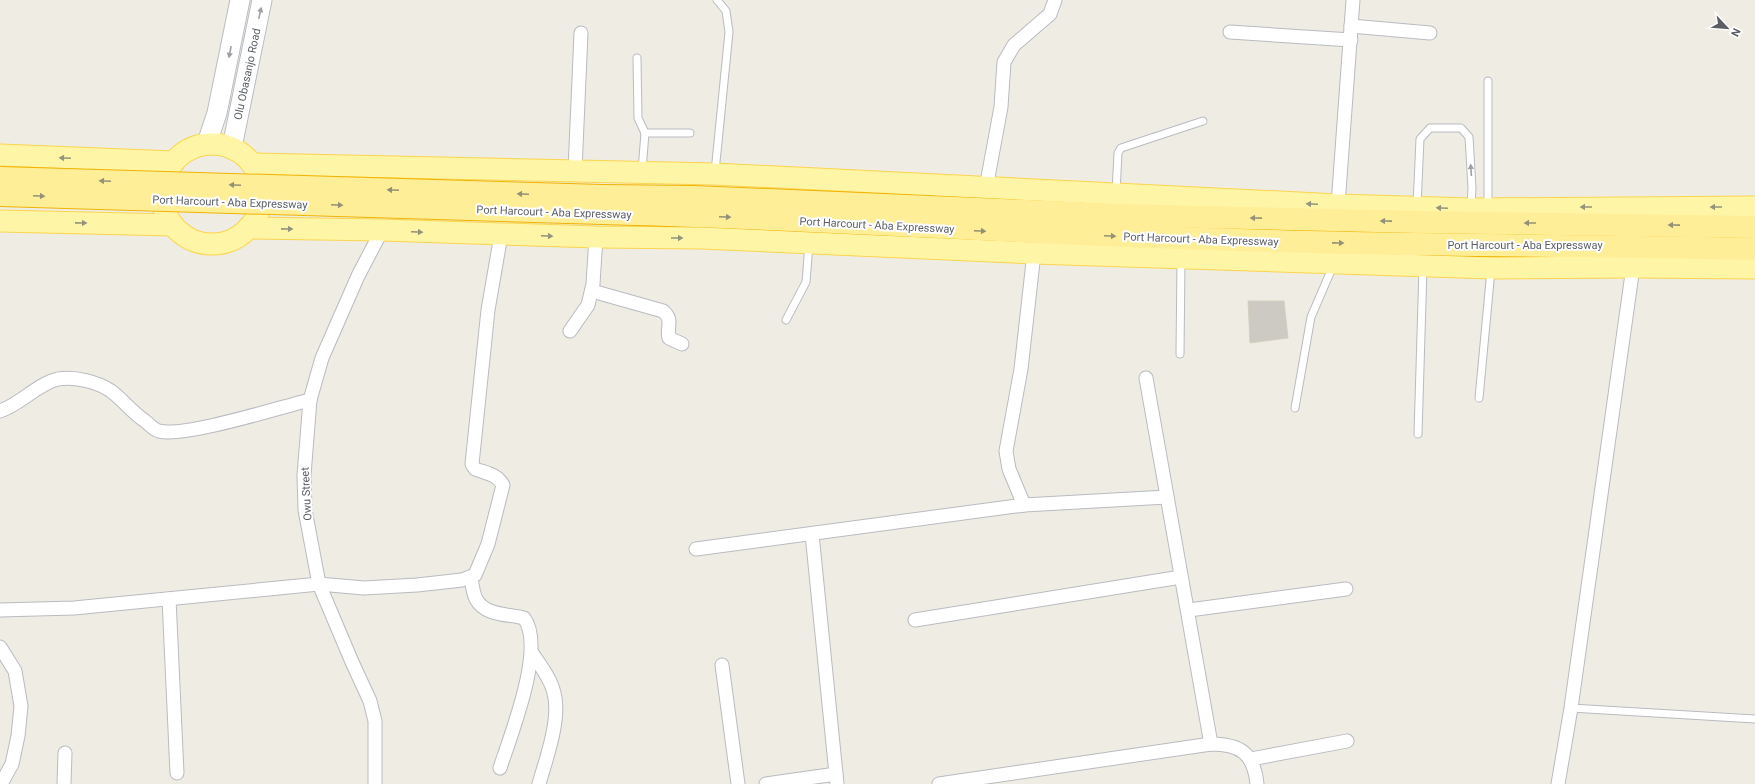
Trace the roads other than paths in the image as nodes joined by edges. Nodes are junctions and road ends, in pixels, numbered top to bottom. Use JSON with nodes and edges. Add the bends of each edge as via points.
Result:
{"nodes":[{"id":1,"x":240,"y":0,"type":"edge"},
{"id":2,"x":262,"y":0,"type":"edge"},
{"id":3,"x":717,"y":0,"type":"edge"},
{"id":4,"x":1054,"y":0,"type":"edge"},
{"id":5,"x":1353,"y":0,"type":"edge"},
{"id":6,"x":1351,"y":26,"type":"junction"},
{"id":7,"x":1230,"y":32,"type":"dead end"},
{"id":8,"x":581,"y":33,"type":"dead end"},
{"id":9,"x":1430,"y":33,"type":"dead end"},
{"id":10,"x":1351,"y":40,"type":"junction"},
{"id":11,"x":637,"y":58,"type":"dead end"},
{"id":12,"x":1488,"y":81,"type":"dead end"},
{"id":13,"x":1203,"y":120,"type":"dead end"},
{"id":14,"x":645,"y":133,"type":"junction"},
{"id":15,"x":690,"y":133,"type":"dead end"},
{"id":16,"x":207,"y":143,"type":"junction"},
{"id":17,"x":232,"y":147,"type":"junction"},
{"id":18,"x":0,"y":155,"type":"edge"},
{"id":19,"x":174,"y":162,"type":"junction"},
{"id":20,"x":253,"y":164,"type":"junction"},
{"id":21,"x":575,"y":170,"type":"junction"},
{"id":22,"x":642,"y":172,"type":"junction"},
{"id":23,"x":715,"y":174,"type":"junction"},
{"id":24,"x":0,"y":178,"type":"edge"},
{"id":25,"x":986,"y":188,"type":"junction"},
{"id":26,"x":1116,"y":194,"type":"junction"},
{"id":27,"x":0,"y":195,"type":"edge"},
{"id":28,"x":603,"y":204,"type":"junction"},
{"id":29,"x":1338,"y":205,"type":"junction"},
{"id":30,"x":1417,"y":207,"type":"junction"},
{"id":31,"x":1755,"y":207,"type":"edge"},
{"id":32,"x":1479,"y":208,"type":"junction"},
{"id":33,"x":0,"y":221,"type":"edge"},
{"id":34,"x":173,"y":225,"type":"junction"},
{"id":35,"x":1755,"y":227,"type":"edge"},
{"id":36,"x":248,"y":228,"type":"junction"},
{"id":37,"x":382,"y":230,"type":"junction"},
{"id":38,"x":501,"y":235,"type":"junction"},
{"id":39,"x":596,"y":237,"type":"junction"},
{"id":40,"x":809,"y":242,"type":"junction"},
{"id":41,"x":1755,"y":249,"type":"edge"},
{"id":42,"x":1034,"y":253,"type":"junction"},
{"id":43,"x":1181,"y":258,"type":"junction"},
{"id":44,"x":1333,"y":264,"type":"junction"},
{"id":45,"x":1423,"y":266,"type":"junction"},
{"id":46,"x":1633,"y":267,"type":"junction"},
{"id":47,"x":1491,"y":268,"type":"junction"},
{"id":48,"x":1755,"y":268,"type":"edge"},
{"id":49,"x":592,"y":291,"type":"junction"},
{"id":50,"x":786,"y":320,"type":"dead end"},
{"id":51,"x":570,"y":332,"type":"dead end"},
{"id":52,"x":682,"y":344,"type":"dead end"},
{"id":53,"x":1180,"y":354,"type":"dead end"},
{"id":54,"x":1146,"y":378,"type":"dead end"},
{"id":55,"x":1479,"y":398,"type":"dead end"},
{"id":56,"x":310,"y":400,"type":"junction"},
{"id":57,"x":1295,"y":408,"type":"dead end"},
{"id":58,"x":0,"y":411,"type":"edge"},
{"id":59,"x":1418,"y":434,"type":"dead end"},
{"id":60,"x":1167,"y":497,"type":"junction"},
{"id":61,"x":1024,"y":505,"type":"junction"},
{"id":62,"x":812,"y":534,"type":"junction"},
{"id":63,"x":696,"y":549,"type":"dead end"},
{"id":64,"x":1181,"y":577,"type":"junction"},
{"id":65,"x":471,"y":578,"type":"junction"},
{"id":66,"x":319,"y":584,"type":"junction"},
{"id":67,"x":1346,"y":589,"type":"dead end"},
{"id":68,"x":169,"y":599,"type":"junction"},
{"id":69,"x":0,"y":610,"type":"edge"},
{"id":70,"x":1189,"y":610,"type":"junction"},
{"id":71,"x":915,"y":620,"type":"dead end"},
{"id":72,"x":0,"y":647,"type":"edge"},
{"id":73,"x":532,"y":653,"type":"junction"},
{"id":74,"x":722,"y":666,"type":"dead end"},
{"id":75,"x":1571,"y":708,"type":"junction"},
{"id":76,"x":1755,"y":719,"type":"edge"},
{"id":77,"x":1347,"y":741,"type":"dead end"},
{"id":78,"x":1211,"y":744,"type":"junction"},
{"id":79,"x":65,"y":753,"type":"dead end"},
{"id":80,"x":1251,"y":760,"type":"junction"},
{"id":81,"x":500,"y":768,"type":"dead end"},
{"id":82,"x":176,"y":774,"type":"dead end"},
{"id":83,"x":836,"y":779,"type":"edge"},
{"id":84,"x":1,"y":784,"type":"edge"},
{"id":85,"x":64,"y":784,"type":"edge"},
{"id":86,"x":375,"y":784,"type":"edge"},
{"id":87,"x":539,"y":784,"type":"edge"},
{"id":88,"x":738,"y":784,"type":"edge"},
{"id":89,"x":766,"y":784,"type":"edge"},
{"id":90,"x":939,"y":784,"type":"edge"},
{"id":91,"x":1257,"y":784,"type":"edge"},
{"id":92,"x":1558,"y":784,"type":"edge"}],
"edges":[{"from":1,"to":16,"type":"main road","name":"Olu Obasanjo Road","one_way":true,"via":[[217,113]]},
{"from":17,"to":2,"type":"main road","name":"Olu Obasanjo Road","one_way":true},
{"from":3,"to":23,"type":"lane","via":[[726,11],[729,32]]},
{"from":4,"to":25,"type":"street","via":[[1050,14],[1014,45],[1004,62],[1001,107]]},
{"from":5,"to":6,"type":"street"},
{"from":6,"to":9,"type":"street"},
{"from":6,"to":10,"type":"street"},
{"from":7,"to":10,"type":"street"},
{"from":8,"to":21,"type":"street"},
{"from":10,"to":29,"type":"street"},
{"from":11,"to":14,"type":"lane","via":[[638,118]]},
{"from":12,"to":32,"type":"lane"},
{"from":13,"to":26,"type":"lane","via":[[1118,151]]},
{"from":14,"to":15,"type":"lane"},
{"from":14,"to":22,"type":"lane"},
{"from":16,"to":17,"type":"main road"},
{"from":16,"to":19,"type":"main road","via":[[193,148]]},
{"from":17,"to":20,"type":"main road","via":[[244,154]]},
{"from":19,"to":18,"type":"main road","one_way":true},
{"from":19,"to":34,"type":"main road","via":[[164,182],[162,197]]},
{"from":20,"to":21,"type":"main road"},
{"from":20,"to":36,"type":"main road","via":[[260,176],[262,197],[257,217]]},
{"from":21,"to":22,"type":"main road"},
{"from":22,"to":23,"type":"main road"},
{"from":23,"to":25,"type":"main road"},
{"from":28,"to":24,"type":"highway","name":"Port Harcourt - Aba Expressway","one_way":true,"bridge":true},
{"from":25,"to":26,"type":"main road"},
{"from":29,"to":26,"type":"main road","one_way":true},
{"from":27,"to":28,"type":"highway","name":"Port Harcourt - Aba Expressway","one_way":true,"bridge":true},
{"from":35,"to":28,"type":"highway","name":"Port Harcourt - Aba Expressway","one_way":true,"via":[[1120,215],[694,197]]},
{"from":28,"to":41,"type":"highway","name":"Port Harcourt - Aba Expressway","one_way":true,"via":[[703,216],[972,230],[1238,240]]},
{"from":29,"to":30,"type":"main road"},
{"from":32,"to":30,"type":"main road","one_way":true},
{"from":32,"to":30,"type":"lane","one_way":true,"via":[[1472,188],[1469,137],[1461,128],[1430,128],[1420,139]]},
{"from":31,"to":32,"type":"main road","one_way":true},
{"from":33,"to":34,"type":"main road","one_way":true},
{"from":34,"to":36,"type":"main road","via":[[184,235],[210,244],[237,237]]},
{"from":36,"to":37,"type":"main road","one_way":true},
{"from":37,"to":38,"type":"main road","one_way":true},
{"from":37,"to":56,"type":"street","name":"Owu Street","via":[[358,276],[325,351]]},
{"from":38,"to":39,"type":"main road","one_way":true},
{"from":38,"to":65,"type":"street","via":[[488,310],[472,464],[475,469],[500,479],[503,485],[488,544],[475,575]]},
{"from":39,"to":40,"type":"main road","one_way":true},
{"from":39,"to":49,"type":"street"},
{"from":40,"to":42,"type":"main road"},
{"from":40,"to":50,"type":"lane","via":[[806,282]]},
{"from":42,"to":43,"type":"main road"},
{"from":42,"to":61,"type":"street","via":[[1021,369],[1006,451],[1009,469]]},
{"from":43,"to":44,"type":"main road"},
{"from":43,"to":53,"type":"lane"},
{"from":44,"to":45,"type":"main road"},
{"from":44,"to":57,"type":"lane","via":[[1311,317]]},
{"from":45,"to":47,"type":"main road"},
{"from":45,"to":59,"type":"lane"},
{"from":46,"to":47,"type":"main road"},
{"from":46,"to":48,"type":"main road"},
{"from":46,"to":75,"type":"street"},
{"from":47,"to":55,"type":"lane"},
{"from":49,"to":51,"type":"street","via":[[588,305]]},
{"from":49,"to":52,"type":"street","via":[[663,311],[670,320],[669,338]]},
{"from":54,"to":60,"type":"street"},
{"from":56,"to":58,"type":"street","via":[[172,433],[158,431],[110,391],[73,378],[58,379]]},
{"from":56,"to":66,"type":"street","name":"Owu Street","via":[[304,475],[305,510]]},
{"from":60,"to":61,"type":"street"},
{"from":60,"to":64,"type":"street"},
{"from":61,"to":62,"type":"street"},
{"from":62,"to":63,"type":"street"},
{"from":62,"to":83,"type":"street"},
{"from":64,"to":70,"type":"street"},
{"from":64,"to":71,"type":"street"},
{"from":65,"to":66,"type":"street","via":[[364,588]]},
{"from":65,"to":73,"type":"street","via":[[476,599],[483,608],[524,618],[528,622],[533,644]]},
{"from":66,"to":68,"type":"street"},
{"from":66,"to":86,"type":"street","name":"Owu Street","via":[[370,700],[375,721]]},
{"from":67,"to":70,"type":"street"},
{"from":68,"to":69,"type":"street","via":[[74,608]]},
{"from":68,"to":82,"type":"street"},
{"from":70,"to":78,"type":"street"},
{"from":72,"to":84,"type":"street","via":[[15,671],[21,706],[12,764]]},
{"from":73,"to":81,"type":"street","via":[[529,672]]},
{"from":73,"to":87,"type":"street","via":[[549,680],[556,706]]},
{"from":74,"to":88,"type":"street"},
{"from":75,"to":76,"type":"lane"},
{"from":75,"to":92,"type":"street"},
{"from":77,"to":80,"type":"street"},
{"from":78,"to":80,"type":"street","via":[[1234,746]]},
{"from":78,"to":90,"type":"street"},
{"from":79,"to":85,"type":"street"},
{"from":80,"to":91,"type":"street"},
{"from":83,"to":89,"type":"street"}]}
